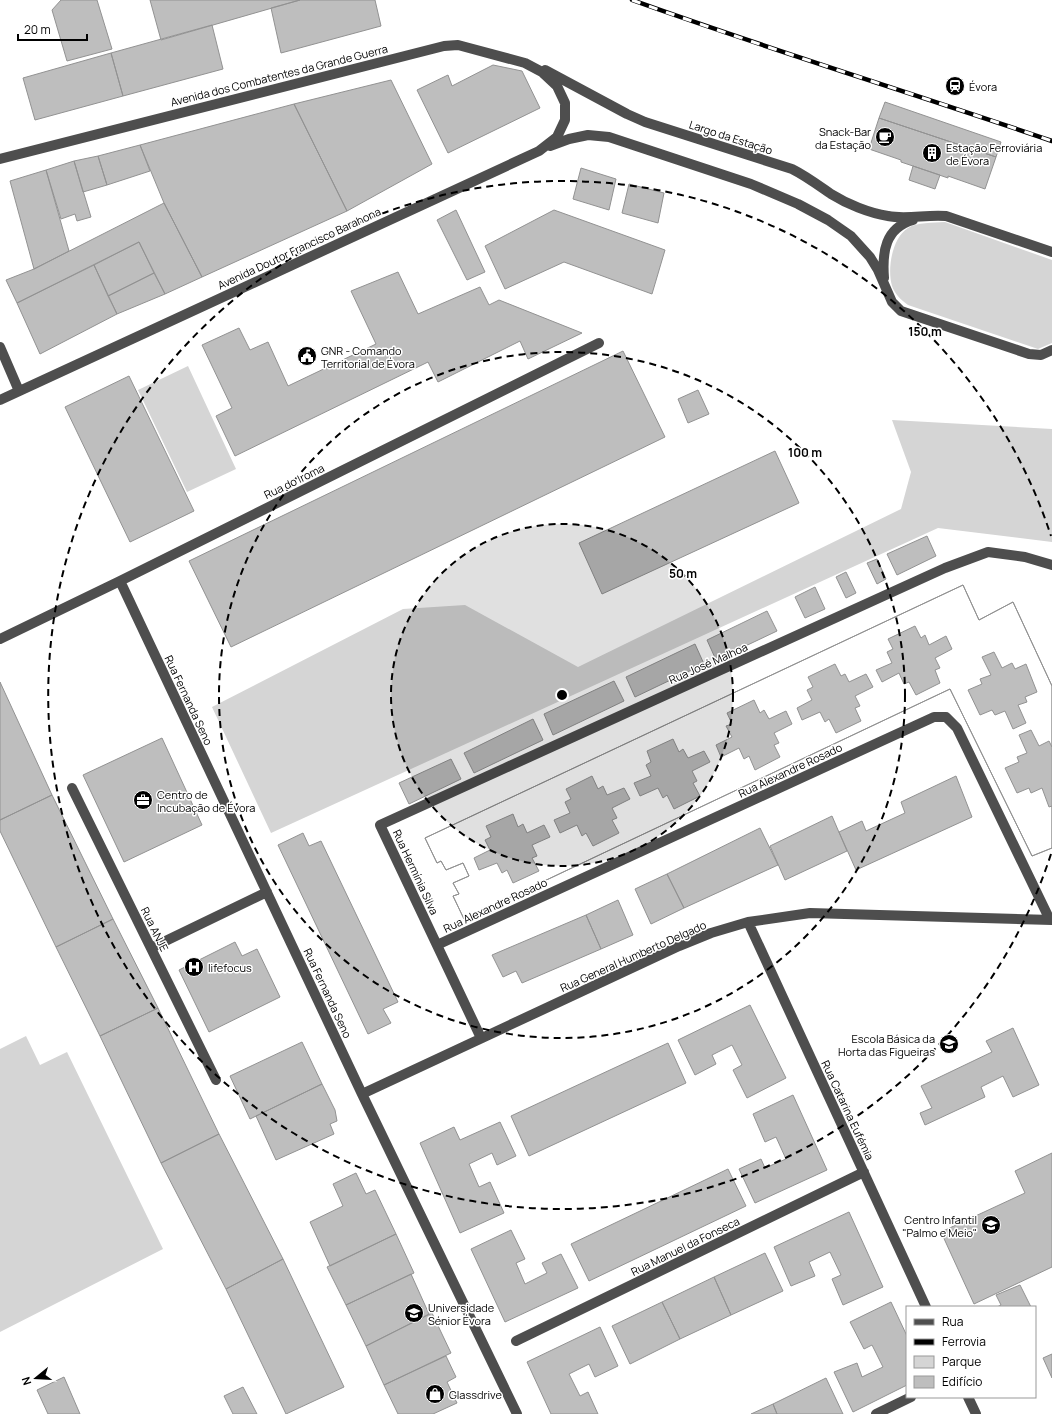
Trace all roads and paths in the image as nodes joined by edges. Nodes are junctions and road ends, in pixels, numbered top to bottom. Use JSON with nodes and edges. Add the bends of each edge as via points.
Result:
{"nodes":[{"id":1,"x":525,"y":62,"type":"junction"},
{"id":2,"x":557,"y":86,"type":"joint"},
{"id":3,"x":539,"y":151,"type":"junction"},
{"id":4,"x":0,"y":159,"type":"edge"},
{"id":5,"x":932,"y":215,"type":"junction"},
{"id":6,"x":1052,"y":252,"type":"edge"},
{"id":7,"x":885,"y":287,"type":"junction"},
{"id":8,"x":599,"y":343,"type":"dead end"},
{"id":9,"x":0,"y":347,"type":"edge"},
{"id":10,"x":1052,"y":350,"type":"edge"},
{"id":11,"x":1041,"y":355,"type":"junction"},
{"id":12,"x":1052,"y":356,"type":"edge"},
{"id":13,"x":19,"y":391,"type":"junction"},
{"id":14,"x":0,"y":400,"type":"edge"},
{"id":15,"x":1052,"y":564,"type":"edge"},
{"id":16,"x":120,"y":581,"type":"junction"},
{"id":17,"x":0,"y":639,"type":"edge"},
{"id":18,"x":72,"y":788,"type":"dead end"},
{"id":19,"x":380,"y":825,"type":"joint"},
{"id":20,"x":267,"y":892,"type":"junction"},
{"id":21,"x":1051,"y":920,"type":"edge"},
{"id":22,"x":748,"y":922,"type":"junction"},
{"id":23,"x":437,"y":945,"type":"junction"},
{"id":24,"x":151,"y":948,"type":"junction"},
{"id":25,"x":481,"y":1038,"type":"junction"},
{"id":26,"x":216,"y":1080,"type":"dead end"},
{"id":27,"x":362,"y":1094,"type":"junction"},
{"id":28,"x":864,"y":1172,"type":"junction"},
{"id":29,"x":926,"y":1306,"type":"edge"},
{"id":30,"x":516,"y":1341,"type":"dead end"},
{"id":31,"x":909,"y":1398,"type":"edge"},
{"id":32,"x":968,"y":1398,"type":"edge"},
{"id":33,"x":517,"y":1414,"type":"edge"},
{"id":34,"x":876,"y":1414,"type":"edge"},
{"id":35,"x":976,"y":1414,"type":"edge"}],
"edges":[{"from":1,"to":2,"type":"street","name":"Avenida dos Combatentes da Grande Guerra","via":[[542,72]]},
{"from":1,"to":4,"type":"street","name":"Avenida dos Combatentes da Grande Guerra","via":[[458,45],[444,46]]},
{"from":1,"to":5,"type":"street","name":"Largo da Estação","via":[[548,71],[610,106],[645,122],[792,169],[831,194],[867,210],[888,217]]},
{"from":2,"to":3,"type":"street","name":"Avenida Doutor Francisco Barahona","via":[[565,103],[565,120],[557,137]]},
{"from":3,"to":7,"type":"street","name":"Largo da Estação","via":[[569,139],[588,135],[609,137],[751,184],[798,204],[838,226],[870,257]]},
{"from":3,"to":13,"type":"street","name":"Avenida Doutor Francisco Barahona"},
{"from":5,"to":6,"type":"street","name":"Largo da Estação","via":[[946,216]]},
{"from":5,"to":7,"type":"street","name":"Largo da Estação","via":[[902,223],[893,232],[885,251]]},
{"from":7,"to":11,"type":"street","name":"Largo da Estação","via":[[892,302],[901,311],[1029,354]]},
{"from":8,"to":16,"type":"street","name":"Rua do Iroma"},
{"from":9,"to":13,"type":"street"},
{"from":10,"to":11,"type":"street"},
{"from":11,"to":12,"type":"street","name":"Largo da Estação"},
{"from":13,"to":14,"type":"street","name":"Avenida Doutor Francisco Barahona"},
{"from":15,"to":19,"type":"street","name":"Rua José Malhoa","via":[[988,552],[945,568]]},
{"from":16,"to":17,"type":"street","name":"Rua do Iroma"},
{"from":16,"to":20,"type":"street","name":"Rua Fernanda Seno"},
{"from":18,"to":24,"type":"street","name":"Rua ANJE"},
{"from":19,"to":23,"type":"street","name":"Rua Hermínia Silva"},
{"from":20,"to":24,"type":"street"},
{"from":20,"to":27,"type":"street","name":"Rua Fernanda Seno"},
{"from":21,"to":22,"type":"street","name":"Rua General Humberto Delgado","via":[[810,913]]},
{"from":21,"to":23,"type":"street","name":"Rua Alexandre Rosado","via":[[957,728],[946,717],[934,717]]},
{"from":22,"to":25,"type":"street","name":"Rua General Humberto Delgado","via":[[679,946]]},
{"from":22,"to":28,"type":"street","name":"Rua Catarina Eufémia"},
{"from":23,"to":25,"type":"street","name":"Rua Hermínia Silva"},
{"from":24,"to":26,"type":"street","name":"Rua ANJE"},
{"from":25,"to":27,"type":"street","name":"Rua General Humberto Delgado"},
{"from":27,"to":33,"type":"street","name":"Rua Fernanda Seno"},
{"from":28,"to":29,"type":"street","name":"Rua Catarina Eufémia"},
{"from":28,"to":30,"type":"street","name":"Rua Manuel da Fonseca"},
{"from":31,"to":34,"type":"street"},
{"from":32,"to":35,"type":"street"}]}
